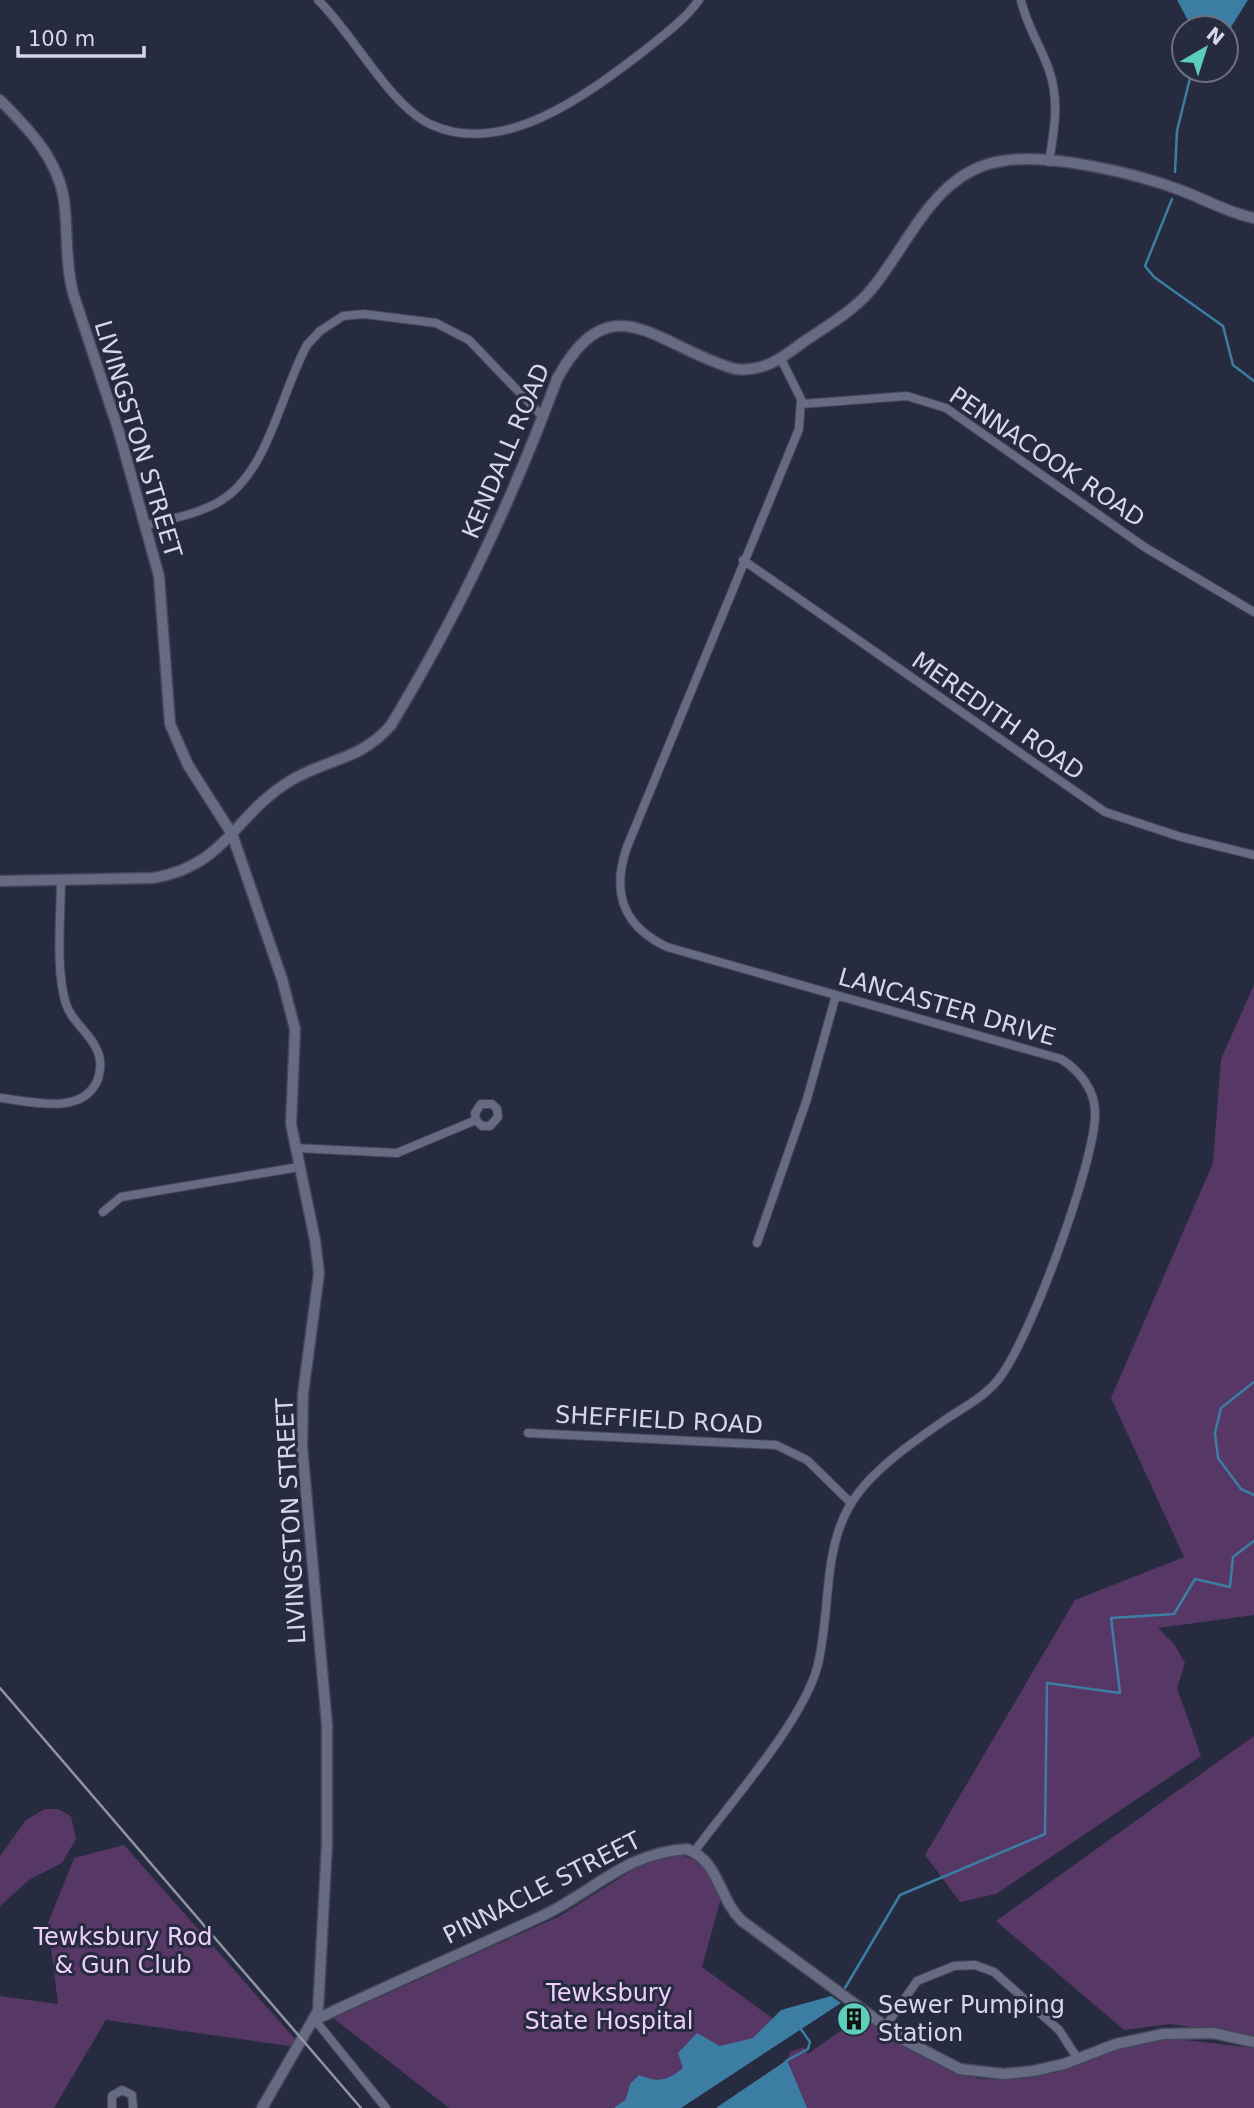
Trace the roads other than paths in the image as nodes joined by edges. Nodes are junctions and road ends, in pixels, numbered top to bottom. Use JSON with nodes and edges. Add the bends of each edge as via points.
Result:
{"nodes":[{"id":1,"x":318,"y":0,"type":"edge"},
{"id":2,"x":699,"y":0,"type":"edge"},
{"id":3,"x":1021,"y":0,"type":"edge"},
{"id":4,"x":0,"y":100,"type":"edge"},
{"id":5,"x":1049,"y":162,"type":"junction"},
{"id":6,"x":1254,"y":218,"type":"edge"},
{"id":7,"x":781,"y":359,"type":"junction"},
{"id":8,"x":801,"y":404,"type":"junction"},
{"id":9,"x":543,"y":417,"type":"junction"},
{"id":10,"x":144,"y":526,"type":"junction"},
{"id":11,"x":743,"y":560,"type":"junction"},
{"id":12,"x":1254,"y":612,"type":"edge"},
{"id":13,"x":233,"y":836,"type":"junction"},
{"id":14,"x":1254,"y":855,"type":"edge"},
{"id":15,"x":61,"y":879,"type":"junction"},
{"id":16,"x":0,"y":881,"type":"edge"},
{"id":17,"x":836,"y":995,"type":"junction"},
{"id":18,"x":0,"y":1098,"type":"edge"},
{"id":19,"x":476,"y":1120,"type":"dead end"},
{"id":20,"x":295,"y":1148,"type":"junction"},
{"id":21,"x":299,"y":1167,"type":"junction"},
{"id":22,"x":103,"y":1212,"type":"dead end"},
{"id":23,"x":757,"y":1243,"type":"dead end"},
{"id":24,"x":528,"y":1433,"type":"dead end"},
{"id":25,"x":851,"y":1503,"type":"junction"},
{"id":26,"x":694,"y":1852,"type":"junction"},
{"id":27,"x":315,"y":2020,"type":"junction"},
{"id":28,"x":885,"y":2027,"type":"junction"},
{"id":29,"x":1254,"y":2042,"type":"edge"},
{"id":30,"x":1078,"y":2059,"type":"junction"},
{"id":31,"x":135,"y":2107,"type":"edge"},
{"id":32,"x":112,"y":2108,"type":"edge"},
{"id":33,"x":262,"y":2108,"type":"edge"},
{"id":34,"x":386,"y":2108,"type":"edge"}],
"edges":[{"from":1,"to":2,"type":"street","via":[[404,104],[433,126],[468,134],[509,128],[566,104],[675,26]]},
{"from":3,"to":5,"type":"street","via":[[1055,94]]},
{"from":4,"to":10,"type":"street","name":"LIVINGSTON STREET","via":[[33,134],[59,179],[67,271]]},
{"from":5,"to":6,"type":"street","name":"KENDALL ROAD","via":[[1158,182]]},
{"from":5,"to":7,"type":"street","name":"KENDALL ROAD","via":[[1002,161],[976,167],[957,178],[924,215],[868,294]]},
{"from":7,"to":8,"type":"street"},
{"from":7,"to":9,"type":"street","name":"KENDALL ROAD","via":[[760,368],[736,369],[640,330],[609,325],[589,335],[569,356]]},
{"from":8,"to":11,"type":"street","name":"LANCASTER DRIVE","via":[[799,429]]},
{"from":8,"to":12,"type":"street","name":"PENNACOOK ROAD","via":[[907,396],[946,408],[1146,548]]},
{"from":9,"to":10,"type":"street","via":[[483,353],[454,330],[400,317],[343,316],[307,345],[258,460],[235,490],[220,502]]},
{"from":9,"to":13,"type":"street","name":"KENDALL ROAD","via":[[466,594],[391,725],[367,749],[313,767],[266,797]]},
{"from":10,"to":13,"type":"street","name":"LIVINGSTON STREET","via":[[159,576],[170,724],[183,755]]},
{"from":11,"to":14,"type":"street","name":"MEREDITH ROAD","via":[[1105,812]]},
{"from":11,"to":17,"type":"street","name":"LANCASTER DRIVE","via":[[627,847],[621,893],[631,922],[667,947]]},
{"from":13,"to":15,"type":"street","name":"KENDALL ROAD","via":[[193,867],[174,875]]},
{"from":13,"to":20,"type":"street","name":"LIVINGSTON STREET","via":[[295,1029],[291,1124]]},
{"from":15,"to":16,"type":"street","name":"KENDALL ROAD"},
{"from":15,"to":18,"type":"street","via":[[61,971],[66,1004],[96,1048],[98,1078],[90,1091],[71,1103]]},
{"from":17,"to":23,"type":"street","via":[[807,1099]]},
{"from":17,"to":25,"type":"street","name":"LANCASTER DRIVE","via":[[1061,1059],[1086,1082],[1096,1114],[1059,1248],[1008,1366],[989,1389],[881,1471]]},
{"from":19,"to":20,"type":"street","via":[[397,1153]]},
{"from":20,"to":21,"type":"street","name":"LIVINGSTON STREET"},
{"from":21,"to":22,"type":"street","via":[[121,1197]]},
{"from":21,"to":27,"type":"street","name":"LIVINGSTON STREET","via":[[319,1273],[302,1412],[327,1726],[327,1844],[321,1991]]},
{"from":24,"to":25,"type":"street","name":"SHEFFIELD ROAD","via":[[776,1446],[818,1468]]},
{"from":25,"to":26,"type":"street","name":"LANCASTER DRIVE","via":[[837,1539],[825,1626],[808,1691]]},
{"from":26,"to":27,"type":"street","name":"PINNACLE STREET","via":[[677,1849],[631,1861],[545,1914]]},
{"from":26,"to":28,"type":"street","via":[[710,1864],[727,1904],[742,1920]]},
{"from":27,"to":33,"type":"street","name":"LIVINGSTON STREET"},
{"from":27,"to":34,"type":"street"},
{"from":28,"to":30,"type":"street","via":[[945,2064],[981,2073],[1033,2071]]},
{"from":28,"to":30,"type":"street","via":[[917,1981],[954,1966],[975,1965],[994,1972],[1059,2030]]},
{"from":29,"to":30,"type":"street","via":[[1213,2033],[1163,2034],[1116,2044]]},
{"from":31,"to":32,"type":"street","via":[[132,2095],[122,2090],[112,2096]]}]}
